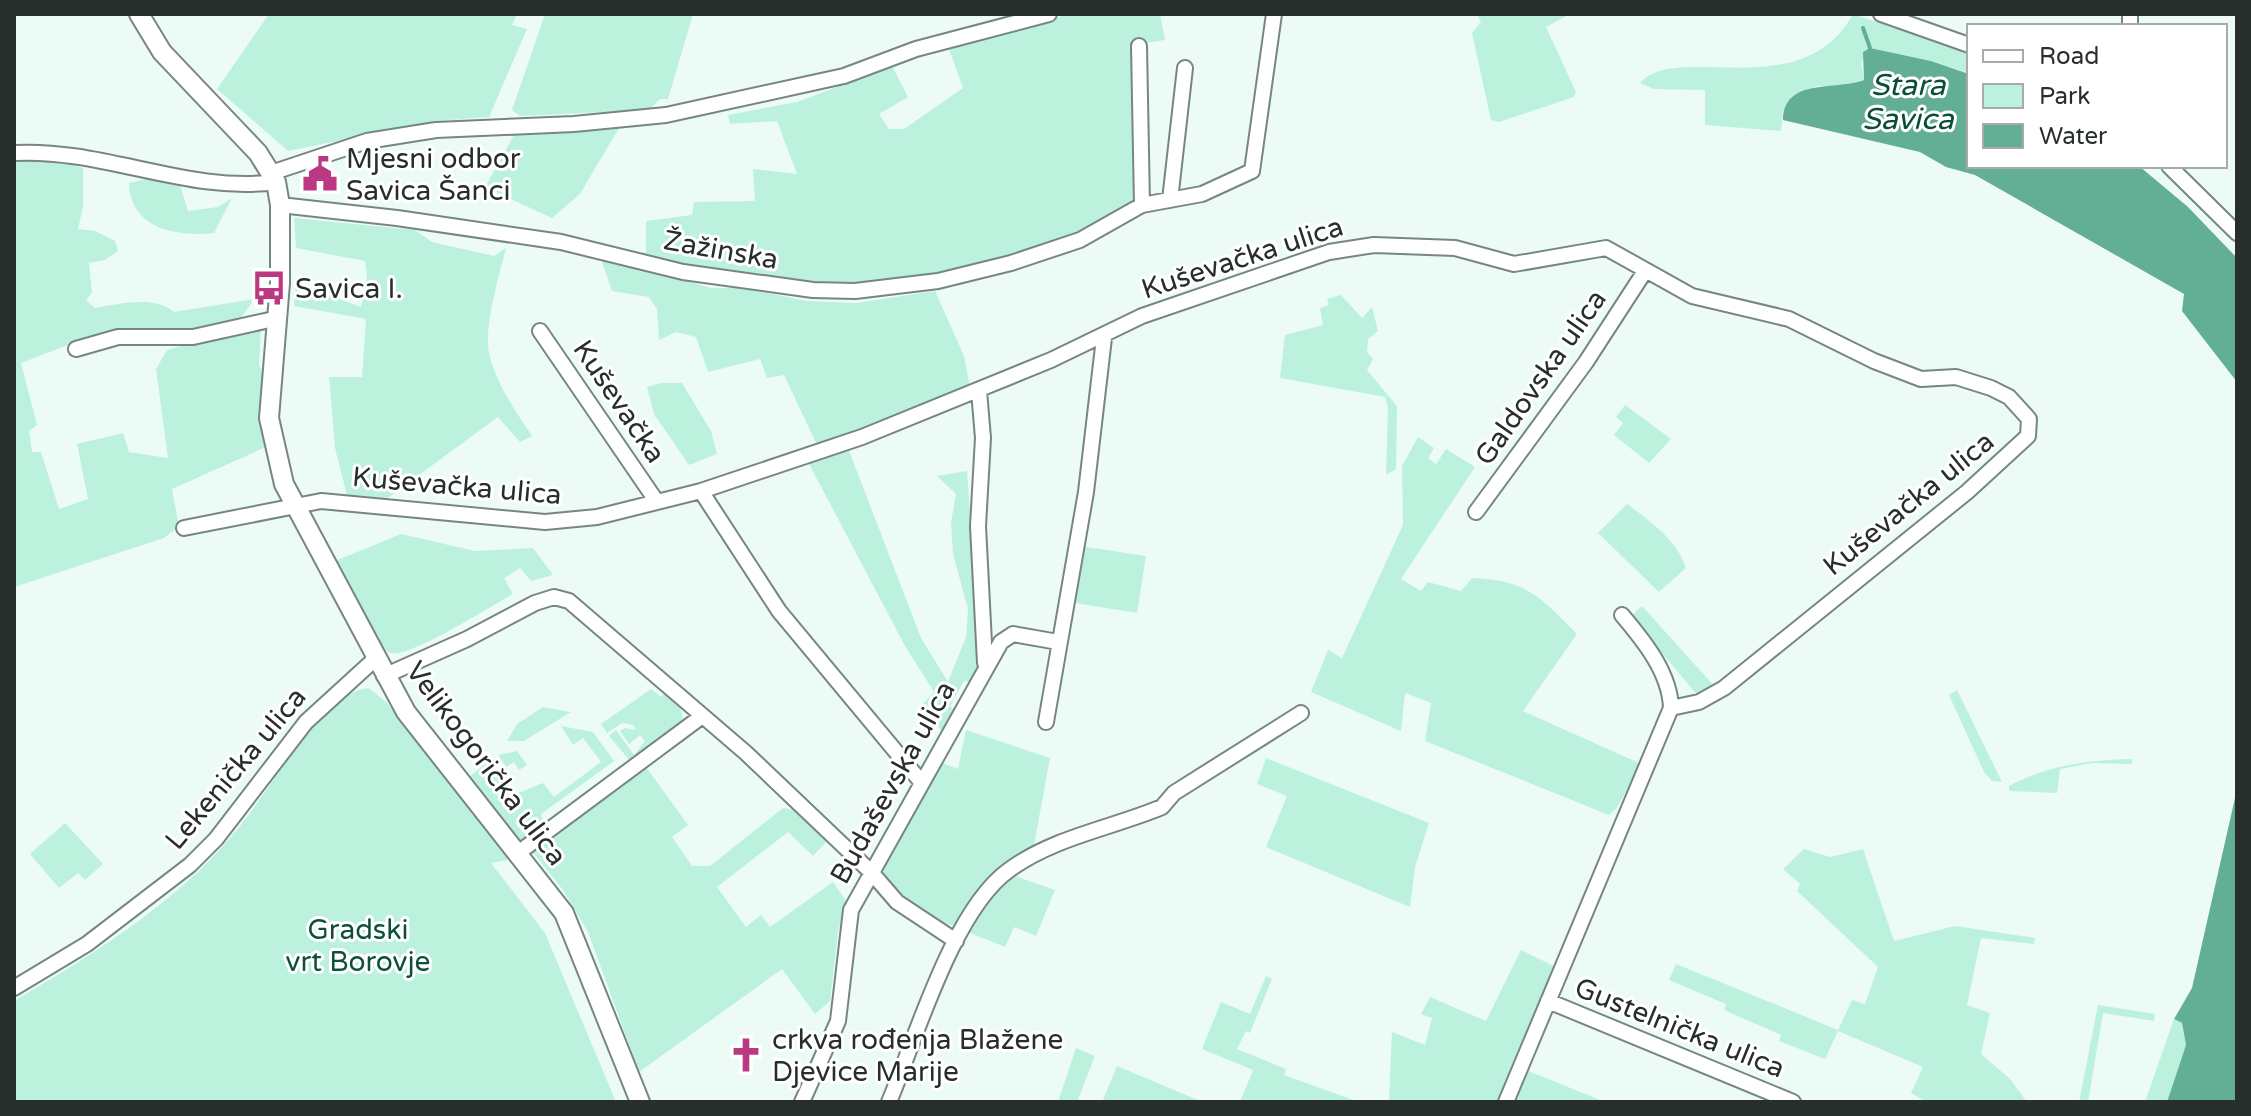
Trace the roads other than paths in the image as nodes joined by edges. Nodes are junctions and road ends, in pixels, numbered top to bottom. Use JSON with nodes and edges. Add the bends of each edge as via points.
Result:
{"nodes":[{"id":1,"x":139,"y":14,"type":"edge"},
{"id":2,"x":1049,"y":14,"type":"edge"},
{"id":3,"x":1274,"y":14,"type":"edge"},
{"id":4,"x":1881,"y":14,"type":"edge"},
{"id":5,"x":1967,"y":44,"type":"edge"},
{"id":6,"x":1139,"y":46,"type":"dead end"},
{"id":7,"x":1185,"y":68,"type":"dead end"},
{"id":8,"x":14,"y":153,"type":"edge"},
{"id":9,"x":2171,"y":168,"type":"edge"},
{"id":10,"x":274,"y":178,"type":"junction"},
{"id":11,"x":1170,"y":200,"type":"junction"},
{"id":12,"x":280,"y":205,"type":"junction"},
{"id":13,"x":1142,"y":205,"type":"junction"},
{"id":14,"x":2237,"y":233,"type":"edge"},
{"id":15,"x":1645,"y":271,"type":"junction"},
{"id":16,"x":274,"y":319,"type":"junction"},
{"id":17,"x":540,"y":331,"type":"dead end"},
{"id":18,"x":1104,"y":338,"type":"junction"},
{"id":19,"x":76,"y":349,"type":"dead end"},
{"id":20,"x":979,"y":391,"type":"junction"},
{"id":21,"x":701,"y":491,"type":"junction"},
{"id":22,"x":657,"y":502,"type":"junction"},
{"id":23,"x":294,"y":506,"type":"junction"},
{"id":24,"x":1476,"y":512,"type":"dead end"},
{"id":25,"x":184,"y":528,"type":"dead end"},
{"id":26,"x":1622,"y":615,"type":"dead end"},
{"id":27,"x":1058,"y":642,"type":"junction"},
{"id":28,"x":380,"y":667,"type":"junction"},
{"id":29,"x":985,"y":667,"type":"junction"},
{"id":30,"x":1671,"y":708,"type":"junction"},
{"id":31,"x":1301,"y":713,"type":"dead end"},
{"id":32,"x":701,"y":717,"type":"junction"},
{"id":33,"x":1046,"y":722,"type":"dead end"},
{"id":34,"x":922,"y":783,"type":"junction"},
{"id":35,"x":518,"y":853,"type":"junction"},
{"id":36,"x":872,"y":873,"type":"junction"},
{"id":37,"x":956,"y":941,"type":"junction"},
{"id":38,"x":14,"y":988,"type":"edge"},
{"id":39,"x":1548,"y":1001,"type":"junction"},
{"id":40,"x":640,"y":1102,"type":"edge"},
{"id":41,"x":802,"y":1102,"type":"edge"},
{"id":42,"x":889,"y":1102,"type":"edge"},
{"id":43,"x":1506,"y":1102,"type":"edge"},
{"id":44,"x":1793,"y":1102,"type":"edge"}],
"edges":[{"from":1,"to":10,"type":"street","name":"Velikogorička ulica","via":[[162,52],[237,129]]},
{"from":2,"to":10,"type":"street","via":[[916,49],[844,76],[666,115],[436,130],[367,141]]},
{"from":3,"to":11,"type":"street","name":"Žažinska","via":[[1252,171],[1202,194]]},
{"from":4,"to":5,"type":"street"},
{"from":6,"to":13,"type":"street"},
{"from":7,"to":11,"type":"street"},
{"from":8,"to":10,"type":"street","via":[[62,154],[224,185]]},
{"from":9,"to":14,"type":"street"},
{"from":10,"to":12,"type":"street","name":"Velikogorička ulica"},
{"from":11,"to":13,"type":"street","name":"Žažinska"},
{"from":12,"to":13,"type":"street","name":"Žažinska","via":[[561,242],[683,272],[844,291],[938,281],[1011,263],[1080,240]]},
{"from":12,"to":16,"type":"street","name":"Velikogorička ulica","via":[[280,283]]},
{"from":15,"to":18,"type":"street","name":"Kuševačka ulica","via":[[1606,248],[1514,264],[1455,248],[1350,247],[1142,316]]},
{"from":15,"to":24,"type":"street","name":"Galdovska ulica"},
{"from":15,"to":30,"type":"street","name":"Kuševačka ulica","via":[[1692,296],[1799,323],[1921,379],[1956,377],[1991,388],[2024,412],[2030,427],[2019,446],[1967,492],[1724,688],[1699,702]]},
{"from":16,"to":19,"type":"street","via":[[193,337],[118,337]]},
{"from":16,"to":23,"type":"street","name":"Velikogorička ulica","via":[[269,418],[277,465]]},
{"from":17,"to":22,"type":"street","name":"Kuševačka"},
{"from":18,"to":20,"type":"street","name":"Kuševačka ulica"},
{"from":18,"to":27,"type":"street","via":[[1086,492]]},
{"from":20,"to":21,"type":"street","name":"Kuševačka ulica"},
{"from":20,"to":29,"type":"street"},
{"from":21,"to":22,"type":"street","name":"Kuševačka ulica"},
{"from":21,"to":34,"type":"street","via":[[779,611]]},
{"from":22,"to":23,"type":"street","name":"Kuševačka ulica","via":[[561,522],[339,501]]},
{"from":23,"to":25,"type":"street","name":"Kuševačka ulica"},
{"from":23,"to":28,"type":"street","name":"Velikogorička ulica"},
{"from":26,"to":30,"type":"street","via":[[1653,658]]},
{"from":27,"to":29,"type":"street","name":"Budaševska ulica","via":[[1008,635]]},
{"from":27,"to":33,"type":"street"},
{"from":28,"to":32,"type":"street","name":"Lekenička ulica","via":[[467,639],[535,603],[560,597]]},
{"from":28,"to":35,"type":"street","name":"Velikogorička ulica","via":[[422,733]]},
{"from":28,"to":38,"type":"street","name":"Lekenička ulica","via":[[306,722],[190,865],[87,944]]},
{"from":29,"to":34,"type":"street","name":"Budaševska ulica"},
{"from":30,"to":39,"type":"street"},
{"from":31,"to":37,"type":"street","via":[[1174,793],[1162,807],[1061,843],[1009,870],[986,893]]},
{"from":32,"to":35,"type":"street"},
{"from":32,"to":36,"type":"street"},
{"from":34,"to":36,"type":"street","name":"Budaševska ulica"},
{"from":35,"to":40,"type":"street","name":"Velikogorička ulica","via":[[556,900],[576,937]]},
{"from":36,"to":37,"type":"street","via":[[909,912]]},
{"from":36,"to":41,"type":"street","name":"Budaševska ulica","via":[[851,910],[838,1021]]},
{"from":37,"to":42,"type":"street"},
{"from":39,"to":43,"type":"street"},
{"from":39,"to":44,"type":"street","name":"Gustelnička ulica"}]}
